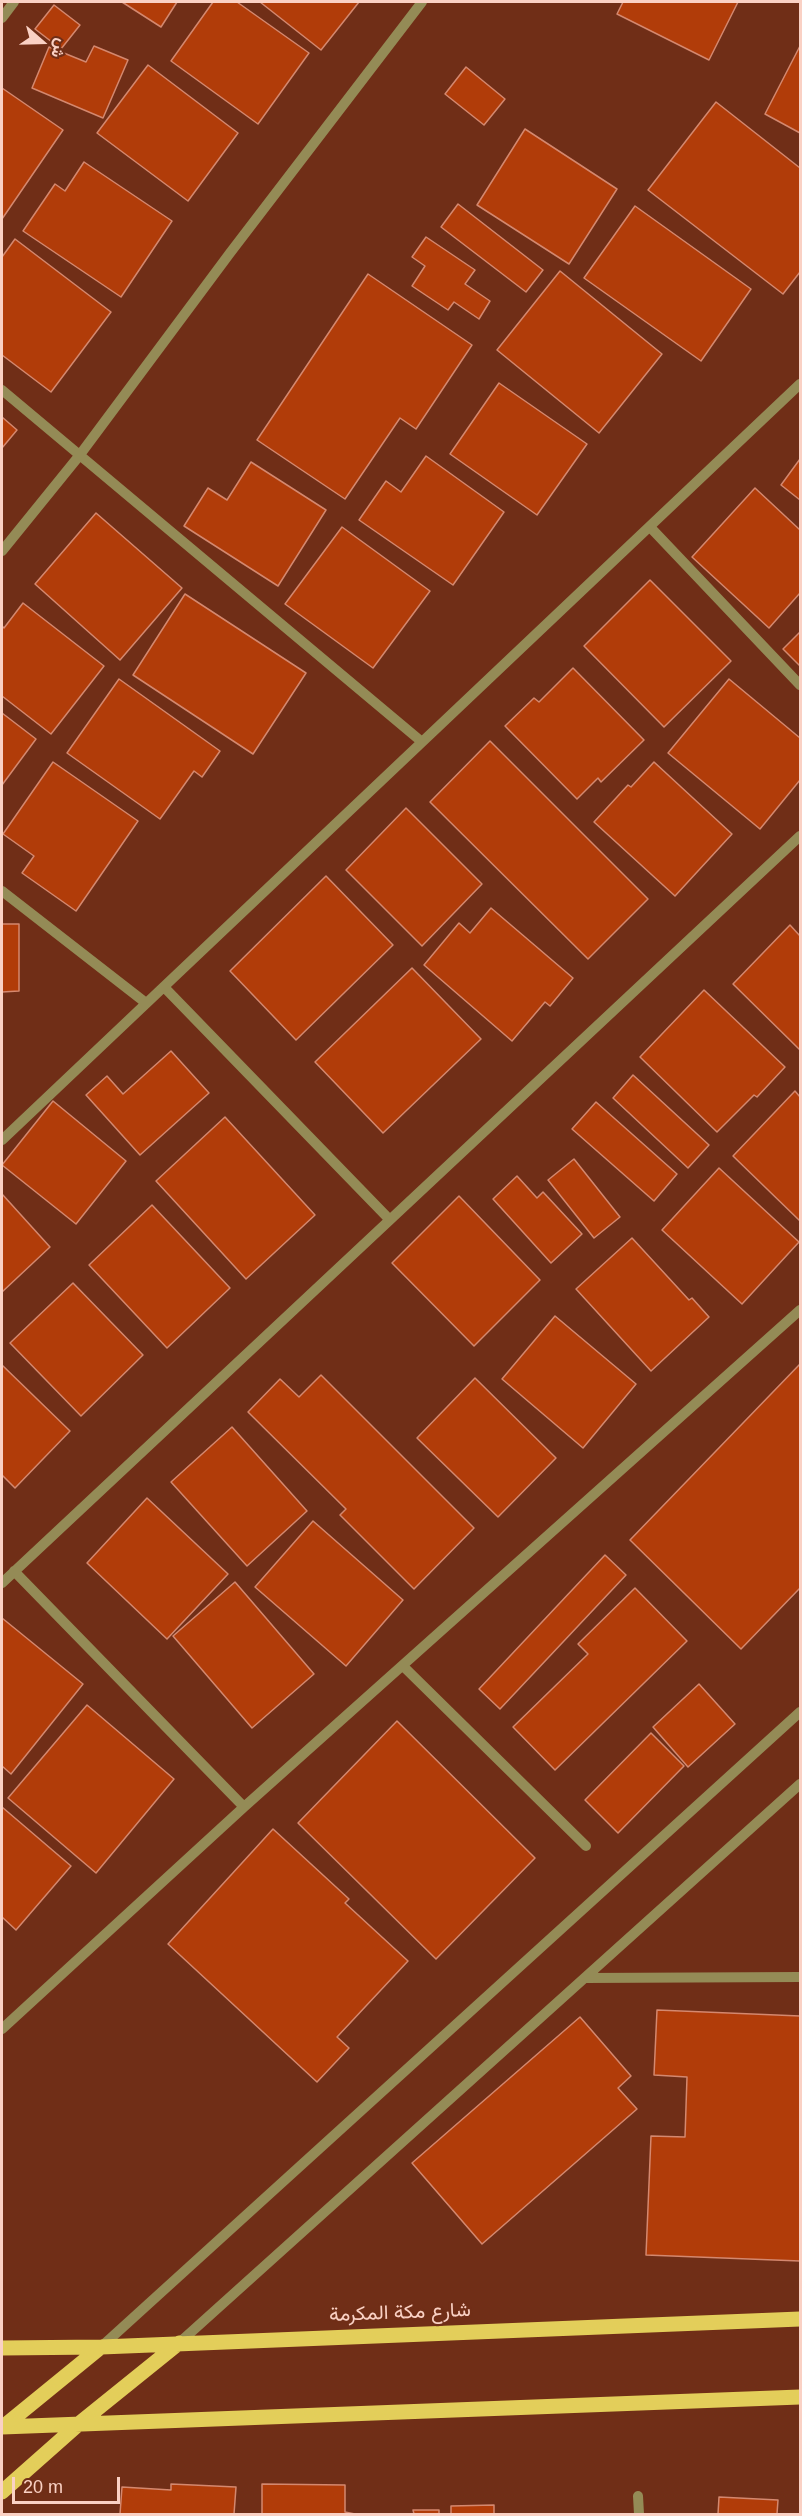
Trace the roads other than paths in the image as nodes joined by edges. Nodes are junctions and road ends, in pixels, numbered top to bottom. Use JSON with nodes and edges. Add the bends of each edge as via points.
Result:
{"nodes":[{"id":1,"x":14,"y":2,"type":"edge"},
{"id":2,"x":423,"y":2,"type":"edge"},
{"id":3,"x":2,"y":18,"type":"edge"},
{"id":4,"x":801,"y":384,"type":"edge"},
{"id":5,"x":2,"y":390,"type":"edge"},
{"id":6,"x":79,"y":456,"type":"junction"},
{"id":7,"x":650,"y":527,"type":"junction"},
{"id":8,"x":2,"y":551,"type":"edge"},
{"id":9,"x":801,"y":686,"type":"edge"},
{"id":10,"x":422,"y":742,"type":"junction"},
{"id":11,"x":801,"y":836,"type":"edge"},
{"id":12,"x":2,"y":891,"type":"edge"},
{"id":13,"x":164,"y":987,"type":"junction"},
{"id":14,"x":146,"y":1003,"type":"junction"},
{"id":15,"x":2,"y":1140,"type":"edge"},
{"id":16,"x":390,"y":1220,"type":"junction"},
{"id":17,"x":801,"y":1310,"type":"edge"},
{"id":18,"x":14,"y":1571,"type":"junction"},
{"id":19,"x":2,"y":1583,"type":"edge"},
{"id":20,"x":403,"y":1666,"type":"junction"},
{"id":21,"x":801,"y":1712,"type":"edge"},
{"id":22,"x":801,"y":1784,"type":"edge"},
{"id":23,"x":244,"y":1807,"type":"junction"},
{"id":24,"x":586,"y":1846,"type":"dead end"},
{"id":25,"x":801,"y":1977,"type":"edge"},
{"id":26,"x":585,"y":1978,"type":"junction"},
{"id":27,"x":2,"y":2029,"type":"edge"},
{"id":28,"x":801,"y":2319,"type":"edge"},
{"id":29,"x":179,"y":2343,"type":"junction"},
{"id":30,"x":101,"y":2347,"type":"junction"},
{"id":31,"x":2,"y":2348,"type":"edge"},
{"id":32,"x":801,"y":2397,"type":"edge"},
{"id":33,"x":81,"y":2422,"type":"junction"},
{"id":34,"x":2,"y":2427,"type":"edge"},
{"id":35,"x":2,"y":2492,"type":"edge"},
{"id":36,"x":638,"y":2496,"type":"dead end"},
{"id":37,"x":639,"y":2514,"type":"edge"}],
"edges":[{"from":1,"to":3,"type":"street"},
{"from":2,"to":6,"type":"street"},
{"from":4,"to":7,"type":"street"},
{"from":5,"to":6,"type":"street"},
{"from":6,"to":8,"type":"street"},
{"from":6,"to":10,"type":"street"},
{"from":7,"to":9,"type":"street"},
{"from":7,"to":10,"type":"street"},
{"from":10,"to":13,"type":"street"},
{"from":11,"to":16,"type":"street"},
{"from":12,"to":14,"type":"street"},
{"from":13,"to":14,"type":"street"},
{"from":13,"to":16,"type":"street"},
{"from":14,"to":15,"type":"street"},
{"from":16,"to":18,"type":"street"},
{"from":17,"to":20,"type":"street"},
{"from":18,"to":19,"type":"street"},
{"from":18,"to":23,"type":"street"},
{"from":20,"to":23,"type":"street"},
{"from":20,"to":24,"type":"street"},
{"from":21,"to":30,"type":"street"},
{"from":22,"to":26,"type":"street"},
{"from":23,"to":27,"type":"street"},
{"from":25,"to":26,"type":"street"},
{"from":26,"to":29,"type":"street"},
{"from":28,"to":29,"type":"main road","name":"شارع مكة المكرمة"},
{"from":29,"to":30,"type":"main road","name":"شارع مكة المكرمة"},
{"from":29,"to":33,"type":"main road"},
{"from":30,"to":31,"type":"main road","name":"شارع مكة المكرمة"},
{"from":30,"to":34,"type":"main road"},
{"from":32,"to":33,"type":"main road"},
{"from":33,"to":34,"type":"main road"},
{"from":33,"to":35,"type":"main road"},
{"from":36,"to":37,"type":"street"}]}
